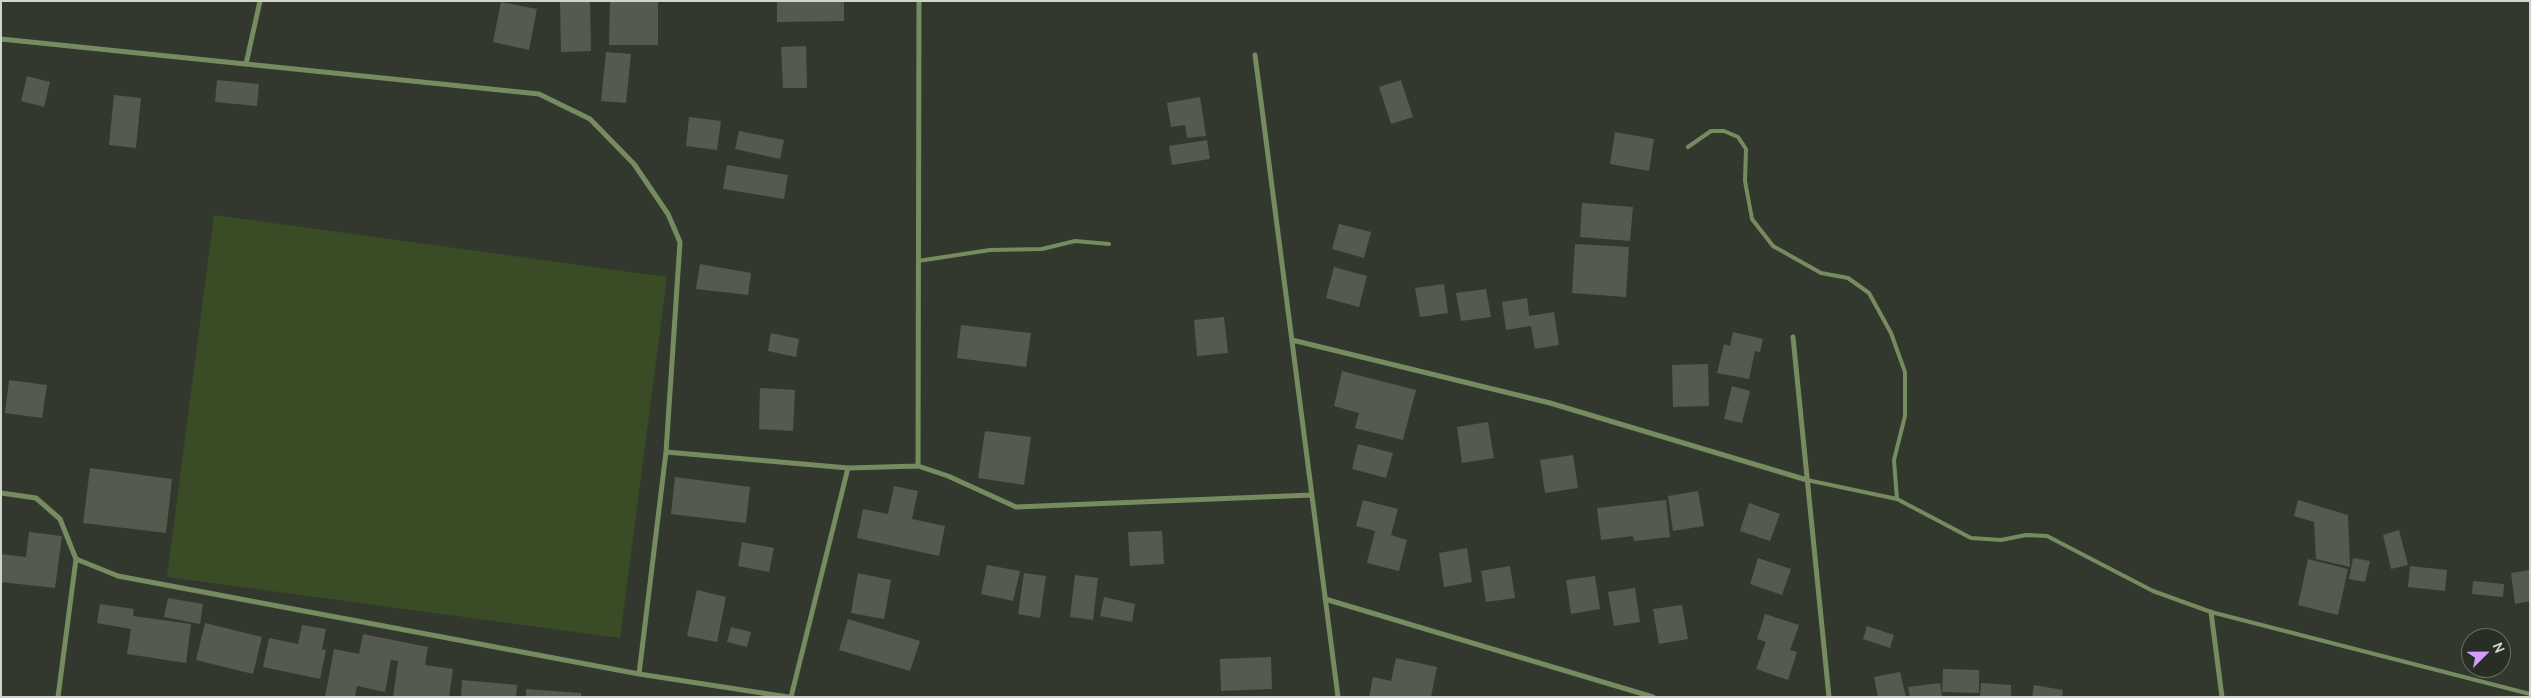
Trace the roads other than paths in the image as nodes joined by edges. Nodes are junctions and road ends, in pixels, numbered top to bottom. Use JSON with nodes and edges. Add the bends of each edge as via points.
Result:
{"nodes":[{"id":1,"x":260,"y":1,"type":"edge"},
{"id":2,"x":919,"y":1,"type":"edge"},
{"id":3,"x":1,"y":39,"type":"edge"},
{"id":4,"x":1255,"y":55,"type":"dead end"},
{"id":5,"x":246,"y":64,"type":"junction"},
{"id":6,"x":1688,"y":146,"type":"dead end"},
{"id":7,"x":1109,"y":244,"type":"dead end"},
{"id":8,"x":918,"y":261,"type":"junction"},
{"id":9,"x":1793,"y":338,"type":"dead end"},
{"id":10,"x":1292,"y":340,"type":"junction"},
{"id":11,"x":666,"y":452,"type":"junction"},
{"id":12,"x":918,"y":466,"type":"junction"},
{"id":13,"x":848,"y":468,"type":"junction"},
{"id":14,"x":1807,"y":480,"type":"junction"},
{"id":15,"x":1,"y":493,"type":"edge"},
{"id":16,"x":1312,"y":495,"type":"junction"},
{"id":17,"x":1897,"y":499,"type":"junction"},
{"id":18,"x":76,"y":559,"type":"junction"},
{"id":19,"x":1325,"y":599,"type":"junction"},
{"id":20,"x":2211,"y":612,"type":"junction"},
{"id":21,"x":639,"y":674,"type":"junction"},
{"id":22,"x":2530,"y":694,"type":"edge"},
{"id":23,"x":58,"y":697,"type":"edge"},
{"id":24,"x":790,"y":697,"type":"edge"},
{"id":25,"x":1338,"y":697,"type":"edge"},
{"id":26,"x":1653,"y":697,"type":"edge"},
{"id":27,"x":1829,"y":697,"type":"edge"},
{"id":28,"x":2222,"y":697,"type":"edge"}],
"edges":[{"from":1,"to":5,"type":"street"},
{"from":2,"to":8,"type":"street"},
{"from":3,"to":5,"type":"street"},
{"from":4,"to":10,"type":"street"},
{"from":5,"to":11,"type":"street","via":[[539,94],[590,119],[634,164],[668,214],[680,242]]},
{"from":6,"to":17,"type":"lane","via":[[1711,132],[1724,131],[1738,137],[1746,149],[1745,181],[1752,219],[1774,246],[1821,273],[1848,278],[1870,293],[1891,333],[1905,372],[1905,416],[1894,460]]},
{"from":7,"to":8,"type":"lane","via":[[1075,240],[1042,249],[990,250]]},
{"from":8,"to":12,"type":"street"},
{"from":9,"to":14,"type":"street"},
{"from":10,"to":14,"type":"street","via":[[1550,403]]},
{"from":10,"to":16,"type":"street"},
{"from":11,"to":13,"type":"street"},
{"from":11,"to":21,"type":"street"},
{"from":12,"to":13,"type":"street"},
{"from":12,"to":16,"type":"street","via":[[1016,507]]},
{"from":13,"to":24,"type":"street"},
{"from":14,"to":17,"type":"lane"},
{"from":14,"to":27,"type":"street"},
{"from":15,"to":18,"type":"street","via":[[36,498],[60,519]]},
{"from":16,"to":19,"type":"street"},
{"from":17,"to":20,"type":"lane","via":[[1971,538],[2001,540],[2026,535],[2047,536],[2153,591]]},
{"from":18,"to":21,"type":"street","via":[[118,576]]},
{"from":18,"to":23,"type":"street"},
{"from":19,"to":25,"type":"street"},
{"from":19,"to":26,"type":"street"},
{"from":20,"to":22,"type":"lane"},
{"from":20,"to":28,"type":"street"},
{"from":21,"to":24,"type":"street"}]}
